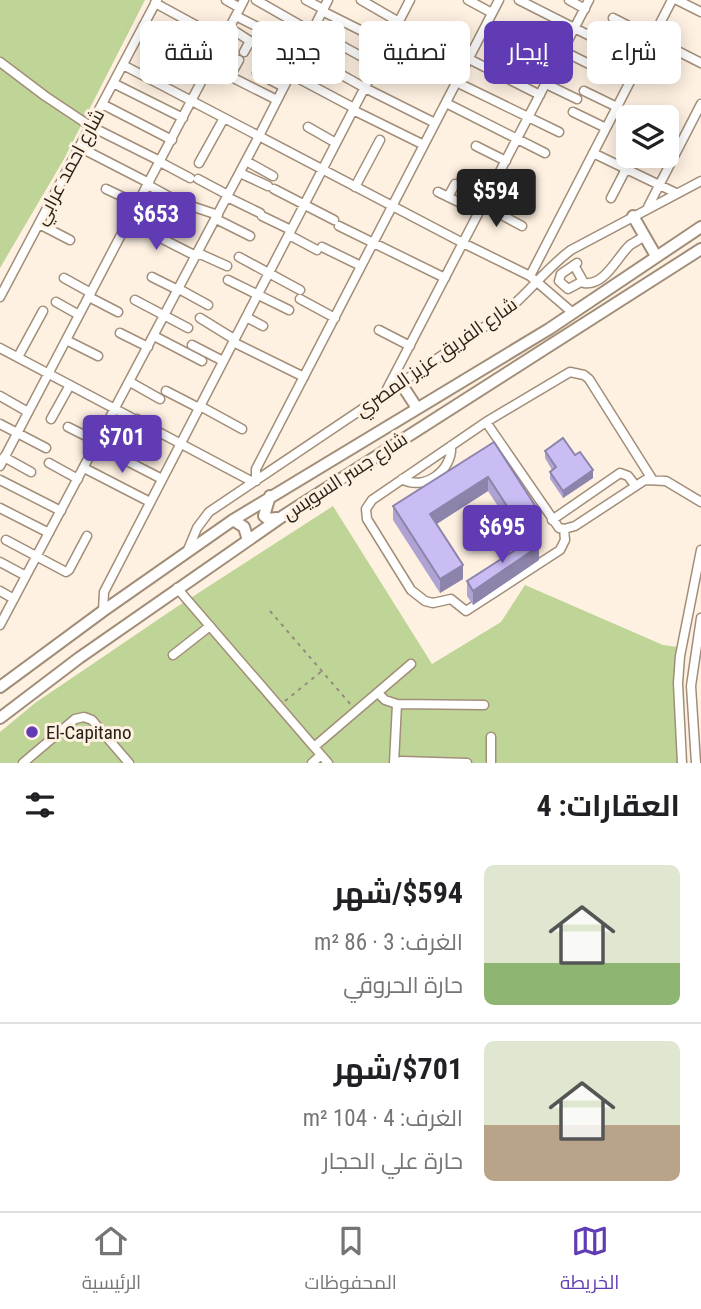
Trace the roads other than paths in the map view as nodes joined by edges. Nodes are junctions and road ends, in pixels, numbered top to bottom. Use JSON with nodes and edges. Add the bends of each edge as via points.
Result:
{"nodes":[{"id":1,"x":226,"y":0,"type":"edge"},
{"id":2,"x":256,"y":0,"type":"edge"},
{"id":3,"x":306,"y":0,"type":"edge"},
{"id":4,"x":328,"y":0,"type":"edge"},
{"id":5,"x":361,"y":0,"type":"edge"},
{"id":6,"x":468,"y":0,"type":"edge"},
{"id":7,"x":499,"y":0,"type":"edge"},
{"id":8,"x":519,"y":0,"type":"edge"},
{"id":9,"x":569,"y":0,"type":"edge"},
{"id":10,"x":672,"y":0,"type":"edge"},
{"id":11,"x":677,"y":0,"type":"edge"},
{"id":12,"x":409,"y":1,"type":"edge"},
{"id":13,"x":156,"y":2,"type":"edge"},
{"id":14,"x":242,"y":4,"type":"edge"},
{"id":15,"x":587,"y":4,"type":"edge"},
{"id":16,"x":323,"y":10,"type":"junction"},
{"id":17,"x":701,"y":12,"type":"edge"},
{"id":18,"x":492,"y":13,"type":"junction"},
{"id":19,"x":236,"y":16,"type":"junction"},
{"id":20,"x":613,"y":18,"type":"dead end"},
{"id":21,"x":146,"y":21,"type":"edge"},
{"id":22,"x":190,"y":21,"type":"edge"},
{"id":23,"x":233,"y":21,"type":"edge"},
{"id":24,"x":294,"y":21,"type":"edge"},
{"id":25,"x":317,"y":21,"type":"edge"},
{"id":26,"x":397,"y":21,"type":"edge"},
{"id":27,"x":399,"y":21,"type":"edge"},
{"id":28,"x":619,"y":21,"type":"edge"},
{"id":29,"x":661,"y":21,"type":"edge"},
{"id":30,"x":252,"y":24,"type":"edge"},
{"id":31,"x":575,"y":28,"type":"junction"},
{"id":32,"x":359,"y":29,"type":"edge"},
{"id":33,"x":573,"y":32,"type":"edge"},
{"id":34,"x":140,"y":33,"type":"edge"},
{"id":35,"x":238,"y":34,"type":"edge"},
{"id":36,"x":587,"y":34,"type":"edge"},
{"id":37,"x":250,"y":41,"type":"joint"},
{"id":38,"x":681,"y":53,"type":"edge"},
{"id":39,"x":470,"y":55,"type":"edge"},
{"id":40,"x":470,"y":60,"type":"edge"},
{"id":41,"x":238,"y":61,"type":"edge"},
{"id":42,"x":0,"y":62,"type":"edge"},
{"id":43,"x":701,"y":63,"type":"edge"},
{"id":44,"x":123,"y":65,"type":"junction"},
{"id":45,"x":345,"y":76,"type":"edge"},
{"id":46,"x":238,"y":80,"type":"edge"},
{"id":47,"x":113,"y":83,"type":"junction"},
{"id":48,"x":201,"y":84,"type":"edge"},
{"id":49,"x":278,"y":84,"type":"edge"},
{"id":50,"x":286,"y":84,"type":"edge"},
{"id":51,"x":312,"y":84,"type":"edge"},
{"id":52,"x":367,"y":84,"type":"edge"},
{"id":53,"x":455,"y":84,"type":"edge"},
{"id":54,"x":460,"y":84,"type":"edge"},
{"id":55,"x":546,"y":84,"type":"joint"},
{"id":56,"x":629,"y":84,"type":"edge"},
{"id":57,"x":284,"y":87,"type":"junction"},
{"id":58,"x":365,"y":88,"type":"junction"},
{"id":59,"x":584,"y":91,"type":"dead end"},
{"id":60,"x":540,"y":95,"type":"junction"},
{"id":61,"x":577,"y":99,"type":"dead end"},
{"id":62,"x":277,"y":100,"type":"junction"},
{"id":63,"x":192,"y":101,"type":"junction"},
{"id":64,"x":446,"y":103,"type":"junction"},
{"id":65,"x":102,"y":104,"type":"junction"},
{"id":66,"x":701,"y":104,"type":"edge"},
{"id":67,"x":618,"y":105,"type":"edge"},
{"id":68,"x":616,"y":107,"type":"edge"},
{"id":69,"x":354,"y":109,"type":"junction"},
{"id":70,"x":616,"y":109,"type":"edge"},
{"id":71,"x":573,"y":112,"type":"dead end"},
{"id":72,"x":529,"y":116,"type":"junction"},
{"id":73,"x":183,"y":118,"type":"junction"},
{"id":74,"x":224,"y":118,"type":"junction"},
{"id":75,"x":435,"y":123,"type":"junction"},
{"id":76,"x":90,"y":126,"type":"junction"},
{"id":77,"x":307,"y":127,"type":"dead end"},
{"id":78,"x":606,"y":128,"type":"junction"},
{"id":79,"x":559,"y":132,"type":"dead end"},
{"id":80,"x":259,"y":136,"type":"junction"},
{"id":81,"x":517,"y":138,"type":"junction"},
{"id":82,"x":172,"y":139,"type":"junction"},
{"id":83,"x":380,"y":140,"type":"dead end"},
{"id":84,"x":336,"y":142,"type":"junction"},
{"id":85,"x":424,"y":145,"type":"junction"},
{"id":86,"x":477,"y":146,"type":"dead end"},
{"id":87,"x":79,"y":147,"type":"junction"},
{"id":88,"x":545,"y":153,"type":"dead end"},
{"id":89,"x":593,"y":153,"type":"junction"},
{"id":90,"x":246,"y":161,"type":"junction"},
{"id":91,"x":506,"y":161,"type":"junction"},
{"id":92,"x":160,"y":162,"type":"junction"},
{"id":93,"x":199,"y":163,"type":"dead end"},
{"id":94,"x":323,"y":169,"type":"junction"},
{"id":95,"x":626,"y":169,"type":"junction"},
{"id":96,"x":240,"y":173,"type":"junction"},
{"id":97,"x":273,"y":176,"type":"dead end"},
{"id":98,"x":701,"y":181,"type":"edge"},
{"id":99,"x":148,"y":184,"type":"junction"},
{"id":100,"x":660,"y":186,"type":"junction"},
{"id":101,"x":355,"y":187,"type":"junction"},
{"id":102,"x":106,"y":188,"type":"dead end"},
{"id":103,"x":438,"y":192,"type":"dead end"},
{"id":104,"x":489,"y":193,"type":"junction"},
{"id":105,"x":676,"y":193,"type":"junction"},
{"id":106,"x":228,"y":196,"type":"junction"},
{"id":107,"x":448,"y":197,"type":"junction"},
{"id":108,"x":611,"y":198,"type":"dead end"},
{"id":109,"x":138,"y":204,"type":"junction"},
{"id":110,"x":304,"y":205,"type":"junction"},
{"id":111,"x":392,"y":206,"type":"junction"},
{"id":112,"x":647,"y":208,"type":"junction"},
{"id":113,"x":481,"y":209,"type":"junction"},
{"id":114,"x":633,"y":216,"type":"junction"},
{"id":115,"x":217,"y":217,"type":"junction"},
{"id":116,"x":181,"y":220,"type":"dead end"},
{"id":117,"x":129,"y":222,"type":"junction"},
{"id":118,"x":39,"y":224,"type":"junction"},
{"id":119,"x":522,"y":226,"type":"dead end"},
{"id":120,"x":701,"y":227,"type":"edge"},
{"id":121,"x":290,"y":232,"type":"junction"},
{"id":122,"x":250,"y":236,"type":"dead end"},
{"id":123,"x":645,"y":236,"type":"junction"},
{"id":124,"x":70,"y":240,"type":"dead end"},
{"id":125,"x":373,"y":243,"type":"junction"},
{"id":126,"x":463,"y":243,"type":"junction"},
{"id":127,"x":701,"y":250,"type":"edge"},
{"id":128,"x":197,"y":254,"type":"junction"},
{"id":129,"x":656,"y":256,"type":"junction"},
{"id":130,"x":239,"y":257,"type":"dead end"},
{"id":131,"x":361,"y":266,"type":"junction"},
{"id":132,"x":228,"y":267,"type":"dead end"},
{"id":133,"x":269,"y":273,"type":"junction"},
{"id":134,"x":152,"y":277,"type":"dead end"},
{"id":135,"x":64,"y":278,"type":"dead end"},
{"id":136,"x":445,"y":278,"type":"junction"},
{"id":137,"x":534,"y":279,"type":"junction"},
{"id":138,"x":228,"y":280,"type":"dead end"},
{"id":139,"x":583,"y":281,"type":"junction"},
{"id":140,"x":178,"y":290,"type":"junction"},
{"id":141,"x":90,"y":295,"type":"junction"},
{"id":142,"x":258,"y":295,"type":"junction"},
{"id":143,"x":0,"y":297,"type":"edge"},
{"id":144,"x":135,"y":300,"type":"dead end"},
{"id":145,"x":56,"y":302,"type":"dead end"},
{"id":146,"x":208,"y":305,"type":"dead end"},
{"id":147,"x":289,"y":310,"type":"dead end"},
{"id":148,"x":43,"y":311,"type":"dead end"},
{"id":149,"x":118,"y":313,"type":"dead end"},
{"id":150,"x":573,"y":313,"type":"junction"},
{"id":151,"x":79,"y":315,"type":"junction"},
{"id":152,"x":164,"y":316,"type":"junction"},
{"id":153,"x":246,"y":317,"type":"junction"},
{"id":154,"x":200,"y":318,"type":"dead end"},
{"id":155,"x":335,"y":318,"type":"junction"},
{"id":156,"x":263,"y":326,"type":"dead end"},
{"id":157,"x":188,"y":328,"type":"dead end"},
{"id":158,"x":379,"y":330,"type":"dead end"},
{"id":159,"x":120,"y":333,"type":"dead end"},
{"id":160,"x":154,"y":336,"type":"junction"},
{"id":161,"x":66,"y":340,"type":"junction"},
{"id":162,"x":234,"y":340,"type":"junction"},
{"id":163,"x":191,"y":345,"type":"dead end"},
{"id":164,"x":410,"y":346,"type":"junction"},
{"id":165,"x":148,"y":347,"type":"junction"},
{"id":166,"x":0,"y":348,"type":"edge"},
{"id":167,"x":98,"y":356,"type":"dead end"},
{"id":168,"x":18,"y":357,"type":"junction"},
{"id":169,"x":223,"y":360,"type":"junction"},
{"id":170,"x":202,"y":361,"type":"dead end"},
{"id":171,"x":48,"y":374,"type":"junction"},
{"id":172,"x":304,"y":377,"type":"junction"},
{"id":173,"x":130,"y":382,"type":"junction"},
{"id":174,"x":400,"y":382,"type":"junction"},
{"id":175,"x":70,"y":385,"type":"junction"},
{"id":176,"x":386,"y":392,"type":"junction"},
{"id":177,"x":0,"y":396,"type":"edge"},
{"id":178,"x":199,"y":407,"type":"junction"},
{"id":179,"x":116,"y":408,"type":"junction"},
{"id":180,"x":417,"y":408,"type":"junction"},
{"id":181,"x":28,"y":412,"type":"junction"},
{"id":182,"x":51,"y":419,"type":"dead end"},
{"id":183,"x":136,"y":419,"type":"junction"},
{"id":184,"x":486,"y":422,"type":"junction"},
{"id":185,"x":0,"y":424,"type":"edge"},
{"id":186,"x":68,"y":427,"type":"dead end"},
{"id":187,"x":242,"y":429,"type":"dead end"},
{"id":188,"x":17,"y":433,"type":"junction"},
{"id":189,"x":125,"y":439,"type":"dead end"},
{"id":190,"x":181,"y":443,"type":"junction"},
{"id":191,"x":97,"y":444,"type":"junction"},
{"id":192,"x":451,"y":446,"type":"junction"},
{"id":193,"x":46,"y":448,"type":"dead end"},
{"id":194,"x":2,"y":459,"type":"edge"},
{"id":195,"x":49,"y":463,"type":"dead end"},
{"id":196,"x":84,"y":468,"type":"junction"},
{"id":197,"x":31,"y":472,"type":"dead end"},
{"id":198,"x":78,"y":478,"type":"junction"},
{"id":199,"x":162,"y":479,"type":"junction"},
{"id":200,"x":402,"y":479,"type":"junction"},
{"id":201,"x":652,"y":479,"type":"junction"},
{"id":202,"x":0,"y":480,"type":"edge"},
{"id":203,"x":255,"y":481,"type":"junction"},
{"id":204,"x":635,"y":485,"type":"junction"},
{"id":205,"x":270,"y":496,"type":"junction"},
{"id":206,"x":150,"y":502,"type":"junction"},
{"id":207,"x":701,"y":502,"type":"edge"},
{"id":208,"x":575,"y":504,"type":"junction"},
{"id":209,"x":0,"y":508,"type":"edge"},
{"id":210,"x":61,"y":511,"type":"junction"},
{"id":211,"x":283,"y":516,"type":"junction"},
{"id":212,"x":585,"y":519,"type":"junction"},
{"id":213,"x":233,"y":520,"type":"junction"},
{"id":214,"x":552,"y":520,"type":"junction"},
{"id":215,"x":564,"y":529,"type":"junction"},
{"id":216,"x":49,"y":533,"type":"junction"},
{"id":217,"x":87,"y":536,"type":"dead end"},
{"id":218,"x":6,"y":540,"type":"dead end"},
{"id":219,"x":248,"y":540,"type":"junction"},
{"id":220,"x":701,"y":550,"type":"edge"},
{"id":221,"x":187,"y":552,"type":"junction"},
{"id":222,"x":37,"y":556,"type":"junction"},
{"id":223,"x":0,"y":562,"type":"edge"},
{"id":224,"x":26,"y":576,"type":"junction"},
{"id":225,"x":177,"y":588,"type":"junction"},
{"id":226,"x":0,"y":591,"type":"edge"},
{"id":227,"x":14,"y":599,"type":"junction"},
{"id":228,"x":103,"y":611,"type":"junction"},
{"id":229,"x":701,"y":618,"type":"edge"},
{"id":230,"x":0,"y":625,"type":"edge"},
{"id":231,"x":210,"y":626,"type":"junction"},
{"id":232,"x":173,"y":655,"type":"dead end"},
{"id":233,"x":411,"y":664,"type":"dead end"},
{"id":234,"x":0,"y":687,"type":"edge"},
{"id":235,"x":378,"y":693,"type":"junction"},
{"id":236,"x":397,"y":704,"type":"junction"},
{"id":237,"x":484,"y":705,"type":"dead end"},
{"id":238,"x":0,"y":718,"type":"edge"},
{"id":239,"x":491,"y":737,"type":"dead end"},
{"id":240,"x":314,"y":747,"type":"junction"},
{"id":241,"x":321,"y":755,"type":"junction"},
{"id":242,"x":23,"y":763,"type":"edge"},
{"id":243,"x":129,"y":763,"type":"edge"},
{"id":244,"x":312,"y":763,"type":"edge"},
{"id":245,"x":328,"y":763,"type":"edge"},
{"id":246,"x":395,"y":763,"type":"edge"},
{"id":247,"x":467,"y":763,"type":"edge"},
{"id":248,"x":491,"y":763,"type":"edge"},
{"id":249,"x":682,"y":763,"type":"edge"},
{"id":250,"x":696,"y":763,"type":"edge"}],
"edges":[{"from":1,"to":14,"type":"street"},
{"from":2,"to":24,"type":"street"},
{"from":3,"to":16,"type":"street"},
{"from":4,"to":16,"type":"street"},
{"from":5,"to":26,"type":"street"},
{"from":6,"to":18,"type":"street"},
{"from":7,"to":18,"type":"street"},
{"from":8,"to":31,"type":"street"},
{"from":9,"to":15,"type":"street"},
{"from":10,"to":29,"type":"street"},
{"from":11,"to":17,"type":"street"},
{"from":12,"to":27,"type":"street"},
{"from":13,"to":21,"type":"street","name":"شارع احمد عرابي"},
{"from":13,"to":22,"type":"street"},
{"from":14,"to":19,"type":"street"},
{"from":15,"to":31,"type":"street"},
{"from":16,"to":25,"type":"street"},
{"from":16,"to":32,"type":"street"},
{"from":18,"to":39,"type":"street"},
{"from":19,"to":23,"type":"street"},
{"from":19,"to":30,"type":"street"},
{"from":20,"to":28,"type":"street"},
{"from":31,"to":33,"type":"street"},
{"from":31,"to":36,"type":"street"},
{"from":34,"to":44,"type":"street","name":"شارع احمد عرابي"},
{"from":35,"to":37,"type":"street"},
{"from":37,"to":41,"type":"street"},
{"from":38,"to":43,"type":"street"},
{"from":40,"to":60,"type":"street"},
{"from":42,"to":76,"type":"street"},
{"from":44,"to":47,"type":"street","name":"شارع احمد عرابي"},
{"from":44,"to":63,"type":"street"},
{"from":45,"to":58,"type":"street"},
{"from":46,"to":62,"type":"street"},
{"from":47,"to":65,"type":"street","name":"شارع احمد عرابي"},
{"from":47,"to":73,"type":"street"},
{"from":48,"to":63,"type":"street"},
{"from":49,"to":57,"type":"street"},
{"from":50,"to":57,"type":"street"},
{"from":51,"to":69,"type":"street"},
{"from":52,"to":58,"type":"street"},
{"from":53,"to":64,"type":"street"},
{"from":54,"to":72,"type":"street"},
{"from":55,"to":60,"type":"street"},
{"from":55,"to":61,"type":"street"},
{"from":56,"to":67,"type":"street"},
{"from":57,"to":62,"type":"street"},
{"from":58,"to":69,"type":"street"},
{"from":58,"to":75,"type":"street"},
{"from":59,"to":68,"type":"street"},
{"from":60,"to":72,"type":"street"},
{"from":62,"to":80,"type":"street"},
{"from":63,"to":73,"type":"street"},
{"from":63,"to":74,"type":"street"},
{"from":64,"to":75,"type":"street"},
{"from":64,"to":81,"type":"street"},
{"from":65,"to":76,"type":"street","name":"شارع احمد عرابي"},
{"from":65,"to":82,"type":"street"},
{"from":66,"to":100,"type":"street"},
{"from":69,"to":84,"type":"street"},
{"from":69,"to":85,"type":"street"},
{"from":70,"to":78,"type":"street"},
{"from":71,"to":78,"type":"street"},
{"from":72,"to":79,"type":"street"},
{"from":72,"to":81,"type":"street"},
{"from":73,"to":82,"type":"street"},
{"from":74,"to":80,"type":"street"},
{"from":74,"to":93,"type":"street"},
{"from":75,"to":85,"type":"street"},
{"from":76,"to":87,"type":"street","name":"شارع احمد عرابي"},
{"from":76,"to":92,"type":"street"},
{"from":77,"to":84,"type":"street"},
{"from":78,"to":89,"type":"street"},
{"from":80,"to":90,"type":"street"},
{"from":80,"to":94,"type":"street"},
{"from":81,"to":88,"type":"street"},
{"from":81,"to":91,"type":"street"},
{"from":82,"to":92,"type":"street"},
{"from":83,"to":101,"type":"street"},
{"from":84,"to":94,"type":"street"},
{"from":85,"to":111,"type":"street"},
{"from":86,"to":91,"type":"street"},
{"from":87,"to":99,"type":"street"},
{"from":87,"to":118,"type":"street","name":"شارع احمد عرابي"},
{"from":89,"to":95,"type":"street"},
{"from":89,"to":137,"type":"street"},
{"from":90,"to":96,"type":"street"},
{"from":90,"to":97,"type":"street"},
{"from":91,"to":104,"type":"street"},
{"from":92,"to":99,"type":"street"},
{"from":92,"to":106,"type":"street"},
{"from":94,"to":101,"type":"street"},
{"from":94,"to":110,"type":"street"},
{"from":95,"to":100,"type":"street"},
{"from":95,"to":108,"type":"street"},
{"from":96,"to":106,"type":"street"},
{"from":96,"to":110,"type":"street"},
{"from":98,"to":105,"type":"street","name":"شارع الفريق عزيز المصري"},
{"from":99,"to":109,"type":"street"},
{"from":99,"to":115,"type":"street"},
{"from":100,"to":105,"type":"street"},
{"from":100,"to":112,"type":"street"},
{"from":101,"to":111,"type":"street"},
{"from":102,"to":109,"type":"street"},
{"from":103,"to":107,"type":"street"},
{"from":104,"to":107,"type":"street","via":[[458,181]]},
{"from":104,"to":113,"type":"street"},
{"from":105,"to":112,"type":"street","name":"شارع الفريق عزيز المصري"},
{"from":106,"to":115,"type":"street"},
{"from":106,"to":121,"type":"street"},
{"from":107,"to":113,"type":"street"},
{"from":109,"to":116,"type":"street"},
{"from":109,"to":117,"type":"street"},
{"from":110,"to":121,"type":"street"},
{"from":110,"to":125,"type":"street"},
{"from":111,"to":125,"type":"street"},
{"from":111,"to":126,"type":"street"},
{"from":112,"to":114,"type":"street","name":"شارع الفريق عزيز المصري"},
{"from":113,"to":119,"type":"street"},
{"from":113,"to":126,"type":"street"},
{"from":114,"to":123,"type":"main road"},
{"from":114,"to":137,"type":"street","name":"شارع الفريق عزيز المصري","via":[[571,250]]},
{"from":115,"to":122,"type":"street"},
{"from":115,"to":128,"type":"street"},
{"from":117,"to":128,"type":"street"},
{"from":117,"to":141,"type":"street"},
{"from":118,"to":124,"type":"street"},
{"from":118,"to":143,"type":"street","name":"شارع احمد عرابي"},
{"from":120,"to":129,"type":"main road","name":"شارع جسر السويس"},
{"from":121,"to":131,"type":"street"},
{"from":121,"to":133,"type":"street"},
{"from":123,"to":129,"type":"main road"},
{"from":123,"to":139,"type":"street","via":[[629,246],[605,274],[588,284]]},
{"from":125,"to":131,"type":"street"},
{"from":125,"to":136,"type":"street"},
{"from":126,"to":136,"type":"street"},
{"from":126,"to":137,"type":"street"},
{"from":127,"to":211,"type":"main road","name":"شارع جسر السويس"},
{"from":128,"to":132,"type":"street"},
{"from":128,"to":140,"type":"street"},
{"from":129,"to":150,"type":"main road","name":"شارع جسر السويس"},
{"from":130,"to":133,"type":"street"},
{"from":131,"to":155,"type":"street"},
{"from":133,"to":142,"type":"street"},
{"from":133,"to":155,"type":"street"},
{"from":134,"to":140,"type":"street"},
{"from":135,"to":141,"type":"street"},
{"from":136,"to":164,"type":"street"},
{"from":137,"to":150,"type":"street"},
{"from":137,"to":174,"type":"street","name":"شارع الفريق عزيز المصري","via":[[520,300],[499,317]]},
{"from":138,"to":142,"type":"street"},
{"from":139,"to":139,"type":"street","via":[[576,264],[561,274],[559,281],[570,289]]},
{"from":140,"to":146,"type":"street"},
{"from":140,"to":152,"type":"street"},
{"from":141,"to":149,"type":"street"},
{"from":141,"to":151,"type":"street"},
{"from":142,"to":147,"type":"street"},
{"from":142,"to":153,"type":"street"},
{"from":144,"to":152,"type":"street"},
{"from":145,"to":151,"type":"street"},
{"from":148,"to":168,"type":"street"},
{"from":150,"to":180,"type":"main road","name":"شارع جسر السويس"},
{"from":151,"to":161,"type":"street"},
{"from":152,"to":157,"type":"street"},
{"from":152,"to":160,"type":"street"},
{"from":153,"to":156,"type":"street"},
{"from":153,"to":162,"type":"street"},
{"from":154,"to":162,"type":"street"},
{"from":155,"to":172,"type":"street"},
{"from":158,"to":164,"type":"street"},
{"from":159,"to":165,"type":"street"},
{"from":160,"to":165,"type":"street"},
{"from":160,"to":170,"type":"street"},
{"from":161,"to":167,"type":"street"},
{"from":161,"to":171,"type":"street"},
{"from":162,"to":169,"type":"street"},
{"from":162,"to":172,"type":"street"},
{"from":163,"to":169,"type":"street"},
{"from":164,"to":176,"type":"street"},
{"from":165,"to":173,"type":"street"},
{"from":166,"to":168,"type":"street"},
{"from":168,"to":171,"type":"street"},
{"from":169,"to":178,"type":"street"},
{"from":171,"to":175,"type":"street"},
{"from":171,"to":181,"type":"street"},
{"from":172,"to":203,"type":"street","via":[[256,469]]},
{"from":173,"to":178,"type":"street"},
{"from":173,"to":179,"type":"street"},
{"from":174,"to":176,"type":"street","name":"شارع الفريق عزيز المصري"},
{"from":174,"to":180,"type":"main road"},
{"from":175,"to":179,"type":"street"},
{"from":175,"to":182,"type":"street"},
{"from":176,"to":203,"type":"street","name":"شارع الفريق عزيز المصري"},
{"from":177,"to":181,"type":"street"},
{"from":178,"to":187,"type":"street"},
{"from":178,"to":190,"type":"street"},
{"from":179,"to":183,"type":"street"},
{"from":179,"to":191,"type":"street"},
{"from":180,"to":205,"type":"main road","name":"شارع جسر السويس"},
{"from":181,"to":188,"type":"street"},
{"from":183,"to":189,"type":"street"},
{"from":183,"to":190,"type":"street"},
{"from":184,"to":192,"type":"street"},
{"from":184,"to":201,"type":"street","via":[[563,374],[577,372],[589,379]]},
{"from":184,"to":214,"type":"street"},
{"from":185,"to":188,"type":"street"},
{"from":186,"to":191,"type":"street"},
{"from":188,"to":193,"type":"street"},
{"from":188,"to":194,"type":"street"},
{"from":190,"to":199,"type":"street"},
{"from":190,"to":203,"type":"street"},
{"from":191,"to":196,"type":"street"},
{"from":191,"to":199,"type":"street"},
{"from":192,"to":200,"type":"street"},
{"from":192,"to":200,"type":"street","via":[[447,467],[422,484]]},
{"from":194,"to":197,"type":"street"},
{"from":195,"to":198,"type":"street"},
{"from":196,"to":198,"type":"street"},
{"from":196,"to":206,"type":"street"},
{"from":198,"to":210,"type":"street"},
{"from":199,"to":206,"type":"street"},
{"from":200,"to":215,"type":"street","via":[[372,500],[366,514],[411,590],[429,603],[451,599],[463,610],[470,610],[560,550]]},
{"from":201,"to":204,"type":"street"},
{"from":201,"to":207,"type":"street","via":[[672,483]]},
{"from":202,"to":210,"type":"street"},
{"from":203,"to":221,"type":"street","name":"شارع الفريق عزيز المصري","via":[[209,512]]},
{"from":204,"to":208,"type":"street","via":[[626,474],[620,474]]},
{"from":204,"to":212,"type":"street"},
{"from":205,"to":211,"type":"main road","via":[[265,517]]},
{"from":205,"to":213,"type":"main road","name":"شارع جسر السويس"},
{"from":206,"to":228,"type":"street","via":[[104,592]]},
{"from":208,"to":212,"type":"street"},
{"from":208,"to":214,"type":"street"},
{"from":209,"to":216,"type":"street"},
{"from":210,"to":216,"type":"street"},
{"from":211,"to":219,"type":"main road","name":"شارع جسر السويس"},
{"from":212,"to":215,"type":"street"},
{"from":213,"to":219,"type":"main road","via":[[244,527]]},
{"from":213,"to":221,"type":"main road","name":"شارع جسر السويس"},
{"from":214,"to":215,"type":"street"},
{"from":216,"to":222,"type":"street"},
{"from":217,"to":222,"type":"street","via":[[67,572]]},
{"from":218,"to":222,"type":"street"},
{"from":219,"to":225,"type":"main road","name":"شارع جسر السويس"},
{"from":220,"to":249,"type":"street","via":[[680,656]]},
{"from":221,"to":228,"type":"main road","name":"شارع جسر السويس"},
{"from":222,"to":224,"type":"street"},
{"from":223,"to":224,"type":"street"},
{"from":224,"to":227,"type":"street"},
{"from":225,"to":231,"type":"street"},
{"from":225,"to":238,"type":"main road","name":"شارع جسر السويس"},
{"from":226,"to":227,"type":"street"},
{"from":227,"to":230,"type":"street"},
{"from":228,"to":234,"type":"main road","name":"شارع جسر السويس"},
{"from":229,"to":250,"type":"street","via":[[691,685]]},
{"from":231,"to":232,"type":"street"},
{"from":231,"to":240,"type":"street"},
{"from":233,"to":235,"type":"street"},
{"from":235,"to":236,"type":"street"},
{"from":235,"to":240,"type":"street"},
{"from":236,"to":237,"type":"street"},
{"from":236,"to":246,"type":"street"},
{"from":239,"to":248,"type":"street"},
{"from":240,"to":241,"type":"street"},
{"from":241,"to":244,"type":"street"},
{"from":241,"to":245,"type":"street"},
{"from":242,"to":243,"type":"street","via":[[75,719],[84,717],[92,720]]},
{"from":246,"to":247,"type":"street"}]}
